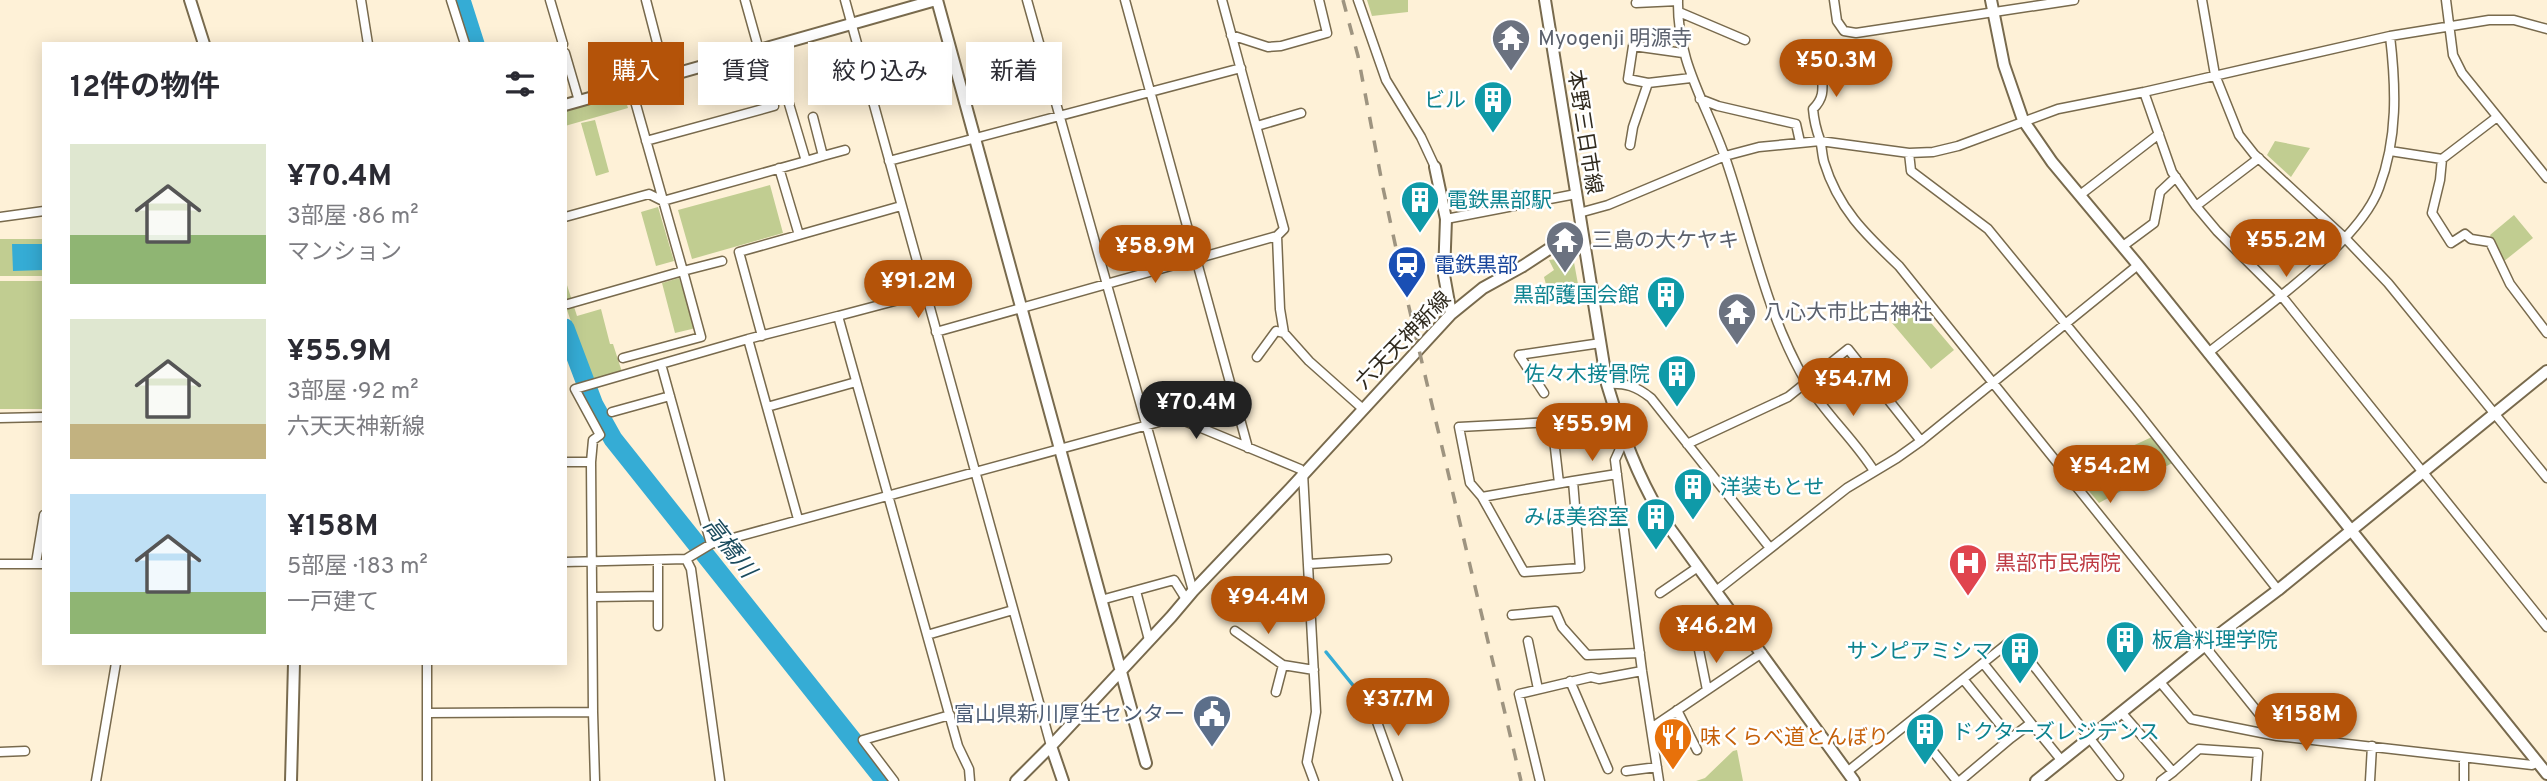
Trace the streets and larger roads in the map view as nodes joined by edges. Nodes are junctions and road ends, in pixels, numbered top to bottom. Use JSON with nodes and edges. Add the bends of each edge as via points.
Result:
{"nodes":[{"id":1,"x":190,"y":0,"type":"edge"},
{"id":2,"x":361,"y":0,"type":"edge"},
{"id":3,"x":451,"y":0,"type":"edge"},
{"id":4,"x":550,"y":0,"type":"edge"},
{"id":5,"x":646,"y":0,"type":"edge"},
{"id":6,"x":745,"y":0,"type":"edge"},
{"id":7,"x":845,"y":0,"type":"edge"},
{"id":8,"x":936,"y":0,"type":"edge"},
{"id":9,"x":1027,"y":0,"type":"edge"},
{"id":10,"x":1125,"y":0,"type":"edge"},
{"id":11,"x":1222,"y":0,"type":"edge"},
{"id":12,"x":1319,"y":0,"type":"edge"},
{"id":13,"x":1358,"y":0,"type":"edge"},
{"id":14,"x":1545,"y":0,"type":"edge"},
{"id":15,"x":1678,"y":0,"type":"edge"},
{"id":16,"x":1834,"y":0,"type":"edge"},
{"id":17,"x":2074,"y":0,"type":"edge"},
{"id":18,"x":2202,"y":0,"type":"edge"},
{"id":19,"x":2446,"y":0,"type":"edge"},
{"id":20,"x":1636,"y":2,"type":"dead end"},
{"id":21,"x":1992,"y":6,"type":"edge"},
{"id":22,"x":1679,"y":12,"type":"junction"},
{"id":23,"x":852,"y":24,"type":"junction"},
{"id":24,"x":2450,"y":26,"type":"junction"},
{"id":25,"x":2547,"y":29,"type":"edge"},
{"id":26,"x":1231,"y":35,"type":"junction"},
{"id":27,"x":2390,"y":36,"type":"junction"},
{"id":28,"x":1745,"y":40,"type":"dead end"},
{"id":29,"x":203,"y":42,"type":"edge"},
{"id":30,"x":368,"y":42,"type":"edge"},
{"id":31,"x":465,"y":42,"type":"edge"},
{"id":32,"x":561,"y":42,"type":"edge"},
{"id":33,"x":657,"y":42,"type":"edge"},
{"id":34,"x":762,"y":42,"type":"edge"},
{"id":35,"x":786,"y":42,"type":"edge"},
{"id":36,"x":1683,"y":52,"type":"junction"},
{"id":37,"x":1836,"y":56,"type":"dead end"},
{"id":38,"x":567,"y":60,"type":"edge"},
{"id":39,"x":1241,"y":68,"type":"junction"},
{"id":40,"x":2215,"y":75,"type":"junction"},
{"id":41,"x":1691,"y":78,"type":"junction"},
{"id":42,"x":1648,"y":83,"type":"junction"},
{"id":43,"x":1150,"y":92,"type":"junction"},
{"id":44,"x":2144,"y":92,"type":"junction"},
{"id":45,"x":588,"y":99,"type":"edge"},
{"id":46,"x":1700,"y":99,"type":"junction"},
{"id":47,"x":579,"y":101,"type":"junction"},
{"id":48,"x":567,"y":104,"type":"edge"},
{"id":49,"x":636,"y":105,"type":"edge"},
{"id":50,"x":789,"y":105,"type":"edge"},
{"id":51,"x":774,"y":106,"type":"dead end"},
{"id":52,"x":1301,"y":113,"type":"dead end"},
{"id":53,"x":1060,"y":116,"type":"junction"},
{"id":54,"x":813,"y":117,"type":"dead end"},
{"id":55,"x":2497,"y":117,"type":"junction"},
{"id":56,"x":2023,"y":120,"type":"junction"},
{"id":57,"x":1257,"y":127,"type":"junction"},
{"id":58,"x":2159,"y":134,"type":"junction"},
{"id":59,"x":974,"y":139,"type":"junction"},
{"id":60,"x":646,"y":141,"type":"junction"},
{"id":61,"x":1820,"y":141,"type":"junction"},
{"id":62,"x":1800,"y":142,"type":"junction"},
{"id":63,"x":1630,"y":145,"type":"dead end"},
{"id":64,"x":845,"y":150,"type":"dead end"},
{"id":65,"x":2390,"y":151,"type":"junction"},
{"id":66,"x":1909,"y":153,"type":"junction"},
{"id":67,"x":824,"y":156,"type":"junction"},
{"id":68,"x":1724,"y":156,"type":"junction"},
{"id":69,"x":2259,"y":158,"type":"junction"},
{"id":70,"x":2442,"y":159,"type":"junction"},
{"id":71,"x":806,"y":161,"type":"junction"},
{"id":72,"x":889,"y":161,"type":"junction"},
{"id":73,"x":1435,"y":167,"type":"joint"},
{"id":74,"x":779,"y":168,"type":"junction"},
{"id":75,"x":2176,"y":177,"type":"junction"},
{"id":76,"x":2547,"y":178,"type":"edge"},
{"id":77,"x":1576,"y":194,"type":"junction"},
{"id":78,"x":2080,"y":195,"type":"junction"},
{"id":79,"x":663,"y":201,"type":"junction"},
{"id":80,"x":901,"y":206,"type":"junction"},
{"id":81,"x":2196,"y":206,"type":"junction"},
{"id":82,"x":42,"y":211,"type":"edge"},
{"id":83,"x":1579,"y":214,"type":"junction"},
{"id":84,"x":567,"y":215,"type":"edge"},
{"id":85,"x":0,"y":217,"type":"edge"},
{"id":86,"x":1447,"y":219,"type":"junction"},
{"id":87,"x":1581,"y":228,"type":"junction"},
{"id":88,"x":799,"y":235,"type":"junction"},
{"id":89,"x":1277,"y":236,"type":"junction"},
{"id":90,"x":2346,"y":239,"type":"junction"},
{"id":91,"x":2123,"y":246,"type":"junction"},
{"id":92,"x":1196,"y":258,"type":"junction"},
{"id":93,"x":722,"y":261,"type":"dead end"},
{"id":94,"x":2138,"y":265,"type":"junction"},
{"id":95,"x":683,"y":271,"type":"junction"},
{"id":96,"x":1106,"y":284,"type":"junction"},
{"id":97,"x":925,"y":293,"type":"junction"},
{"id":98,"x":2280,"y":294,"type":"junction"},
{"id":99,"x":568,"y":304,"type":"dead end"},
{"id":100,"x":1020,"y":308,"type":"junction"},
{"id":101,"x":1451,"y":314,"type":"junction"},
{"id":102,"x":838,"y":316,"type":"junction"},
{"id":103,"x":2065,"y":323,"type":"junction"},
{"id":104,"x":936,"y":332,"type":"junction"},
{"id":105,"x":1284,"y":333,"type":"junction"},
{"id":106,"x":2547,"y":333,"type":"edge"},
{"id":107,"x":762,"y":336,"type":"junction"},
{"id":108,"x":748,"y":339,"type":"junction"},
{"id":109,"x":1601,"y":342,"type":"junction"},
{"id":110,"x":2208,"y":353,"type":"junction"},
{"id":111,"x":1257,"y":357,"type":"dead end"},
{"id":112,"x":623,"y":359,"type":"dead end"},
{"id":113,"x":661,"y":364,"type":"junction"},
{"id":114,"x":2547,"y":371,"type":"edge"},
{"id":115,"x":856,"y":382,"type":"junction"},
{"id":116,"x":1994,"y":382,"type":"junction"},
{"id":117,"x":1807,"y":383,"type":"junction"},
{"id":118,"x":1607,"y":384,"type":"junction"},
{"id":119,"x":1544,"y":393,"type":"dead end"},
{"id":120,"x":670,"y":396,"type":"junction"},
{"id":121,"x":767,"y":407,"type":"junction"},
{"id":122,"x":1363,"y":409,"type":"junction"},
{"id":123,"x":612,"y":412,"type":"dead end"},
{"id":124,"x":2493,"y":413,"type":"junction"},
{"id":125,"x":42,"y":417,"type":"edge"},
{"id":126,"x":0,"y":418,"type":"edge"},
{"id":127,"x":1145,"y":426,"type":"junction"},
{"id":128,"x":1624,"y":440,"type":"junction"},
{"id":129,"x":1921,"y":441,"type":"junction"},
{"id":130,"x":1687,"y":444,"type":"junction"},
{"id":131,"x":1248,"y":448,"type":"junction"},
{"id":132,"x":1059,"y":450,"type":"junction"},
{"id":133,"x":567,"y":462,"type":"edge"},
{"id":134,"x":591,"y":462,"type":"junction"},
{"id":135,"x":974,"y":471,"type":"junction"},
{"id":136,"x":1874,"y":471,"type":"junction"},
{"id":137,"x":2422,"y":471,"type":"junction"},
{"id":138,"x":1303,"y":473,"type":"junction"},
{"id":139,"x":1617,"y":474,"type":"junction"},
{"id":140,"x":2547,"y":478,"type":"edge"},
{"id":141,"x":1573,"y":481,"type":"junction"},
{"id":142,"x":1559,"y":483,"type":"junction"},
{"id":143,"x":887,"y":494,"type":"junction"},
{"id":144,"x":1482,"y":497,"type":"junction"},
{"id":145,"x":798,"y":519,"type":"junction"},
{"id":146,"x":2350,"y":530,"type":"junction"},
{"id":147,"x":42,"y":540,"type":"edge"},
{"id":148,"x":712,"y":544,"type":"junction"},
{"id":149,"x":1770,"y":548,"type":"junction"},
{"id":150,"x":686,"y":559,"type":"junction"},
{"id":151,"x":1387,"y":559,"type":"dead end"},
{"id":152,"x":657,"y":560,"type":"junction"},
{"id":153,"x":567,"y":562,"type":"edge"},
{"id":154,"x":593,"y":562,"type":"junction"},
{"id":155,"x":0,"y":564,"type":"edge"},
{"id":156,"x":40,"y":564,"type":"edge"},
{"id":157,"x":1308,"y":564,"type":"junction"},
{"id":158,"x":1698,"y":566,"type":"junction"},
{"id":159,"x":2278,"y":590,"type":"junction"},
{"id":160,"x":1136,"y":591,"type":"junction"},
{"id":161,"x":1716,"y":591,"type":"junction"},
{"id":162,"x":1660,"y":593,"type":"dead end"},
{"id":163,"x":1189,"y":595,"type":"junction"},
{"id":164,"x":658,"y":596,"type":"junction"},
{"id":165,"x":593,"y":597,"type":"junction"},
{"id":166,"x":1101,"y":600,"type":"junction"},
{"id":167,"x":1013,"y":610,"type":"junction"},
{"id":168,"x":1512,"y":615,"type":"dead end"},
{"id":169,"x":658,"y":626,"type":"dead end"},
{"id":170,"x":2547,"y":627,"type":"edge"},
{"id":171,"x":1236,"y":631,"type":"dead end"},
{"id":172,"x":927,"y":635,"type":"junction"},
{"id":173,"x":1149,"y":640,"type":"junction"},
{"id":174,"x":1528,"y":641,"type":"dead end"},
{"id":175,"x":1698,"y":645,"type":"dead end"},
{"id":176,"x":2205,"y":645,"type":"junction"},
{"id":177,"x":1640,"y":653,"type":"junction"},
{"id":178,"x":1762,"y":653,"type":"junction"},
{"id":179,"x":1983,"y":663,"type":"junction"},
{"id":180,"x":116,"y":665,"type":"edge"},
{"id":181,"x":294,"y":665,"type":"edge"},
{"id":182,"x":427,"y":665,"type":"edge"},
{"id":183,"x":1283,"y":665,"type":"junction"},
{"id":184,"x":1121,"y":670,"type":"junction"},
{"id":185,"x":1314,"y":670,"type":"junction"},
{"id":186,"x":1642,"y":671,"type":"junction"},
{"id":187,"x":1963,"y":679,"type":"junction"},
{"id":188,"x":1570,"y":681,"type":"junction"},
{"id":189,"x":2160,"y":682,"type":"junction"},
{"id":190,"x":1538,"y":689,"type":"junction"},
{"id":191,"x":1707,"y":690,"type":"junction"},
{"id":192,"x":1276,"y":692,"type":"dead end"},
{"id":193,"x":1371,"y":705,"type":"dead end"},
{"id":194,"x":1677,"y":710,"type":"junction"},
{"id":195,"x":593,"y":712,"type":"junction"},
{"id":196,"x":427,"y":713,"type":"junction"},
{"id":197,"x":2122,"y":713,"type":"junction"},
{"id":198,"x":950,"y":715,"type":"junction"},
{"id":199,"x":1910,"y":723,"type":"junction"},
{"id":200,"x":2031,"y":723,"type":"junction"},
{"id":201,"x":1651,"y":728,"type":"junction"},
{"id":202,"x":2277,"y":736,"type":"junction"},
{"id":203,"x":2091,"y":737,"type":"junction"},
{"id":204,"x":2011,"y":738,"type":"junction"},
{"id":205,"x":1052,"y":746,"type":"junction"},
{"id":206,"x":2372,"y":746,"type":"junction"},
{"id":207,"x":1697,"y":750,"type":"dead end"},
{"id":208,"x":25,"y":751,"type":"dead end"},
{"id":209,"x":0,"y":752,"type":"edge"},
{"id":210,"x":2465,"y":758,"type":"junction"},
{"id":211,"x":2062,"y":761,"type":"junction"},
{"id":212,"x":2538,"y":762,"type":"junction"},
{"id":213,"x":1146,"y":763,"type":"dead end"},
{"id":214,"x":1657,"y":767,"type":"junction"},
{"id":215,"x":1608,"y":769,"type":"dead end"},
{"id":216,"x":1626,"y":771,"type":"dead end"},
{"id":217,"x":2173,"y":772,"type":"junction"},
{"id":218,"x":2547,"y":774,"type":"edge"},
{"id":219,"x":1850,"y":776,"type":"edge"},
{"id":220,"x":2119,"y":776,"type":"dead end"},
{"id":221,"x":2039,"y":780,"type":"edge"},
{"id":222,"x":96,"y":781,"type":"edge"},
{"id":223,"x":291,"y":781,"type":"edge"},
{"id":224,"x":427,"y":781,"type":"edge"},
{"id":225,"x":595,"y":781,"type":"edge"},
{"id":226,"x":720,"y":781,"type":"edge"},
{"id":227,"x":894,"y":781,"type":"edge"},
{"id":228,"x":970,"y":781,"type":"edge"},
{"id":229,"x":1016,"y":781,"type":"edge"},
{"id":230,"x":1063,"y":781,"type":"edge"},
{"id":231,"x":1314,"y":781,"type":"edge"},
{"id":232,"x":1398,"y":781,"type":"edge"},
{"id":233,"x":1540,"y":781,"type":"edge"},
{"id":234,"x":1659,"y":781,"type":"edge"},
{"id":235,"x":1959,"y":781,"type":"edge"},
{"id":236,"x":2161,"y":781,"type":"edge"},
{"id":237,"x":2256,"y":781,"type":"edge"},
{"id":238,"x":2370,"y":781,"type":"edge"},
{"id":239,"x":2464,"y":781,"type":"edge"}],
"edges":[{"from":1,"to":29,"type":"street"},
{"from":2,"to":30,"type":"street"},
{"from":3,"to":31,"type":"street"},
{"from":4,"to":32,"type":"street"},
{"from":5,"to":33,"type":"street"},
{"from":6,"to":34,"type":"street"},
{"from":7,"to":23,"type":"street"},
{"from":8,"to":23,"type":"street"},
{"from":8,"to":59,"type":"street"},
{"from":9,"to":53,"type":"street"},
{"from":10,"to":43,"type":"street"},
{"from":11,"to":26,"type":"street"},
{"from":12,"to":26,"type":"street","via":[[1327,33],[1268,47]]},
{"from":13,"to":73,"type":"street","via":[[1386,80]]},
{"from":14,"to":77,"type":"street","name":"本野三日市線"},
{"from":15,"to":20,"type":"street"},
{"from":15,"to":22,"type":"street"},
{"from":16,"to":21,"type":"street","via":[[1837,21],[1844,31],[1856,33]]},
{"from":17,"to":21,"type":"street"},
{"from":18,"to":40,"type":"street"},
{"from":19,"to":24,"type":"street"},
{"from":21,"to":56,"type":"street","via":[[2004,65]]},
{"from":22,"to":28,"type":"street"},
{"from":22,"to":36,"type":"street"},
{"from":23,"to":35,"type":"street"},
{"from":23,"to":72,"type":"street"},
{"from":24,"to":25,"type":"street","via":[[2514,20]]},
{"from":24,"to":27,"type":"street"},
{"from":24,"to":55,"type":"street","via":[[2453,55],[2462,73]]},
{"from":26,"to":39,"type":"street"},
{"from":27,"to":40,"type":"street"},
{"from":27,"to":65,"type":"street","via":[[2395,110]]},
{"from":36,"to":41,"type":"street"},
{"from":36,"to":42,"type":"street","via":[[1633,46],[1628,79]]},
{"from":37,"to":61,"type":"street","via":[[1822,75],[1823,91],[1813,109]]},
{"from":38,"to":47,"type":"street"},
{"from":39,"to":43,"type":"street"},
{"from":39,"to":57,"type":"street"},
{"from":40,"to":44,"type":"street"},
{"from":40,"to":69,"type":"street","via":[[2239,135]]},
{"from":41,"to":42,"type":"street"},
{"from":41,"to":46,"type":"street"},
{"from":42,"to":63,"type":"street"},
{"from":43,"to":53,"type":"street"},
{"from":43,"to":92,"type":"street"},
{"from":44,"to":56,"type":"street"},
{"from":44,"to":58,"type":"street"},
{"from":45,"to":47,"type":"street"},
{"from":46,"to":62,"type":"street","via":[[1796,124]]},
{"from":46,"to":68,"type":"street"},
{"from":47,"to":48,"type":"street"},
{"from":49,"to":60,"type":"street"},
{"from":50,"to":71,"type":"street"},
{"from":51,"to":60,"type":"street"},
{"from":52,"to":57,"type":"street"},
{"from":53,"to":59,"type":"street"},
{"from":53,"to":96,"type":"street"},
{"from":54,"to":67,"type":"street"},
{"from":55,"to":70,"type":"street"},
{"from":55,"to":76,"type":"street"},
{"from":56,"to":66,"type":"street","via":[[1958,146]]},
{"from":56,"to":78,"type":"street"},
{"from":57,"to":89,"type":"street","via":[[1284,229]]},
{"from":58,"to":75,"type":"street"},
{"from":58,"to":78,"type":"street"},
{"from":59,"to":72,"type":"street"},
{"from":59,"to":100,"type":"street"},
{"from":60,"to":79,"type":"street"},
{"from":61,"to":62,"type":"street"},
{"from":61,"to":66,"type":"street"},
{"from":61,"to":116,"type":"street","via":[[1823,161],[1841,203],[1859,228],[1899,266]]},
{"from":62,"to":68,"type":"street"},
{"from":64,"to":67,"type":"street"},
{"from":65,"to":70,"type":"street"},
{"from":65,"to":90,"type":"street","via":[[2379,191]]},
{"from":66,"to":103,"type":"street","via":[[1911,171],[1988,229]]},
{"from":67,"to":71,"type":"street"},
{"from":68,"to":83,"type":"street"},
{"from":68,"to":117,"type":"street","via":[[1769,302]]},
{"from":69,"to":81,"type":"street"},
{"from":69,"to":90,"type":"street"},
{"from":70,"to":106,"type":"street","via":[[2432,213],[2451,243],[2465,234],[2490,242],[2510,284]]},
{"from":71,"to":74,"type":"street"},
{"from":72,"to":80,"type":"street"},
{"from":73,"to":86,"type":"street"},
{"from":74,"to":79,"type":"street"},
{"from":74,"to":88,"type":"street"},
{"from":75,"to":81,"type":"street"},
{"from":75,"to":91,"type":"street","via":[[2160,191],[2154,223]]},
{"from":77,"to":83,"type":"street","name":"本野三日市線"},
{"from":77,"to":86,"type":"street"},
{"from":78,"to":91,"type":"street"},
{"from":79,"to":84,"type":"street","via":[[649,194]]},
{"from":79,"to":95,"type":"street"},
{"from":80,"to":88,"type":"street"},
{"from":80,"to":97,"type":"street"},
{"from":81,"to":98,"type":"street"},
{"from":82,"to":85,"type":"street"},
{"from":83,"to":87,"type":"street","name":"本野三日市線"},
{"from":86,"to":101,"type":"street","via":[[1444,275]]},
{"from":87,"to":101,"type":"street","name":"六天天神新線","via":[[1483,288]]},
{"from":87,"to":109,"type":"street"},
{"from":88,"to":107,"type":"street","via":[[740,253]]},
{"from":89,"to":92,"type":"street"},
{"from":89,"to":105,"type":"street"},
{"from":90,"to":98,"type":"street"},
{"from":90,"to":124,"type":"street","via":[[2388,283]]},
{"from":91,"to":94,"type":"street"},
{"from":92,"to":96,"type":"street"},
{"from":92,"to":131,"type":"street"},
{"from":93,"to":95,"type":"street"},
{"from":94,"to":103,"type":"street"},
{"from":94,"to":110,"type":"street"},
{"from":95,"to":99,"type":"street"},
{"from":95,"to":112,"type":"street","via":[[701,337]]},
{"from":96,"to":100,"type":"street"},
{"from":96,"to":127,"type":"street"},
{"from":97,"to":102,"type":"street"},
{"from":97,"to":104,"type":"street"},
{"from":98,"to":110,"type":"street"},
{"from":98,"to":137,"type":"street"},
{"from":100,"to":104,"type":"street"},
{"from":100,"to":132,"type":"street"},
{"from":101,"to":122,"type":"street","name":"六天天神新線"},
{"from":102,"to":107,"type":"street"},
{"from":102,"to":115,"type":"street"},
{"from":103,"to":116,"type":"street"},
{"from":103,"to":159,"type":"street"},
{"from":104,"to":135,"type":"street"},
{"from":105,"to":111,"type":"street","via":[[1276,331]]},
{"from":105,"to":122,"type":"street"},
{"from":107,"to":108,"type":"street"},
{"from":108,"to":113,"type":"street"},
{"from":108,"to":121,"type":"street"},
{"from":109,"to":118,"type":"street"},
{"from":109,"to":119,"type":"street","via":[[1519,355]]},
{"from":110,"to":146,"type":"street"},
{"from":113,"to":120,"type":"street"},
{"from":113,"to":134,"type":"street","via":[[575,388],[600,435],[593,440]]},
{"from":114,"to":124,"type":"street"},
{"from":115,"to":121,"type":"street"},
{"from":115,"to":143,"type":"street"},
{"from":116,"to":129,"type":"street"},
{"from":116,"to":176,"type":"street"},
{"from":117,"to":129,"type":"street","via":[[1848,349]]},
{"from":117,"to":130,"type":"street"},
{"from":117,"to":136,"type":"street"},
{"from":118,"to":128,"type":"street"},
{"from":118,"to":130,"type":"street","via":[[1637,387]]},
{"from":120,"to":123,"type":"street"},
{"from":120,"to":148,"type":"street"},
{"from":121,"to":145,"type":"street"},
{"from":122,"to":138,"type":"street","name":"六天天神新線"},
{"from":124,"to":137,"type":"street"},
{"from":124,"to":140,"type":"street"},
{"from":125,"to":126,"type":"street"},
{"from":127,"to":131,"type":"street","via":[[1182,419]]},
{"from":127,"to":132,"type":"street"},
{"from":127,"to":163,"type":"street"},
{"from":128,"to":139,"type":"street","via":[[1615,460]]},
{"from":128,"to":158,"type":"street","via":[[1648,494]]},
{"from":129,"to":136,"type":"street"},
{"from":130,"to":149,"type":"street"},
{"from":131,"to":138,"type":"street"},
{"from":132,"to":135,"type":"street"},
{"from":132,"to":166,"type":"street"},
{"from":133,"to":134,"type":"street"},
{"from":134,"to":154,"type":"street"},
{"from":135,"to":143,"type":"street"},
{"from":135,"to":167,"type":"street"},
{"from":136,"to":149,"type":"street"},
{"from":137,"to":146,"type":"street"},
{"from":137,"to":170,"type":"street"},
{"from":138,"to":157,"type":"street"},
{"from":138,"to":163,"type":"street","name":"六天天神新線"},
{"from":139,"to":141,"type":"street"},
{"from":139,"to":177,"type":"street"},
{"from":141,"to":142,"type":"street"},
{"from":141,"to":144,"type":"street","via":[[1580,568],[1524,572]]},
{"from":142,"to":144,"type":"street"},
{"from":142,"to":144,"type":"street","via":[[1552,422],[1459,427],[1470,483]]},
{"from":143,"to":145,"type":"street"},
{"from":143,"to":172,"type":"street"},
{"from":145,"to":148,"type":"street"},
{"from":146,"to":159,"type":"street"},
{"from":146,"to":212,"type":"street"},
{"from":147,"to":156,"type":"street"},
{"from":148,"to":150,"type":"street"},
{"from":149,"to":161,"type":"street"},
{"from":150,"to":152,"type":"street"},
{"from":150,"to":226,"type":"street"},
{"from":151,"to":157,"type":"street"},
{"from":152,"to":154,"type":"street"},
{"from":152,"to":164,"type":"street"},
{"from":153,"to":154,"type":"street"},
{"from":154,"to":165,"type":"street"},
{"from":155,"to":156,"type":"street"},
{"from":157,"to":185,"type":"street"},
{"from":158,"to":161,"type":"street"},
{"from":158,"to":162,"type":"street"},
{"from":159,"to":176,"type":"street"},
{"from":160,"to":163,"type":"street","via":[[1174,580]]},
{"from":160,"to":166,"type":"street"},
{"from":160,"to":173,"type":"street"},
{"from":161,"to":178,"type":"street"},
{"from":163,"to":173,"type":"street","name":"六天天神新線"},
{"from":164,"to":165,"type":"street"},
{"from":164,"to":169,"type":"street"},
{"from":165,"to":195,"type":"street"},
{"from":166,"to":184,"type":"street"},
{"from":167,"to":172,"type":"street"},
{"from":167,"to":205,"type":"street"},
{"from":168,"to":177,"type":"street","via":[[1555,611],[1562,627],[1587,655]]},
{"from":171,"to":183,"type":"street"},
{"from":172,"to":198,"type":"street"},
{"from":173,"to":184,"type":"street","name":"六天天神新線"},
{"from":174,"to":190,"type":"street"},
{"from":175,"to":191,"type":"street"},
{"from":176,"to":189,"type":"street"},
{"from":176,"to":202,"type":"street"},
{"from":177,"to":186,"type":"street"},
{"from":178,"to":191,"type":"street"},
{"from":178,"to":219,"type":"street"},
{"from":179,"to":187,"type":"street"},
{"from":179,"to":200,"type":"street"},
{"from":179,"to":203,"type":"street","via":[[2013,639]]},
{"from":180,"to":222,"type":"street"},
{"from":181,"to":223,"type":"street"},
{"from":182,"to":196,"type":"street"},
{"from":183,"to":185,"type":"street"},
{"from":183,"to":192,"type":"street"},
{"from":184,"to":205,"type":"street","name":"六天天神新線"},
{"from":184,"to":213,"type":"street"},
{"from":185,"to":231,"type":"street","via":[[1316,712],[1307,762]]},
{"from":186,"to":188,"type":"street"},
{"from":186,"to":201,"type":"street"},
{"from":187,"to":199,"type":"street"},
{"from":187,"to":204,"type":"street"},
{"from":188,"to":190,"type":"street"},
{"from":188,"to":215,"type":"street"},
{"from":189,"to":197,"type":"street"},
{"from":189,"to":202,"type":"street","via":[[2191,719]]},
{"from":190,"to":233,"type":"street","via":[[1519,694]]},
{"from":191,"to":194,"type":"street"},
{"from":193,"to":232,"type":"street"},
{"from":194,"to":201,"type":"street"},
{"from":194,"to":207,"type":"street"},
{"from":195,"to":196,"type":"street"},
{"from":195,"to":225,"type":"street"},
{"from":196,"to":224,"type":"street"},
{"from":197,"to":203,"type":"street"},
{"from":197,"to":217,"type":"street"},
{"from":198,"to":227,"type":"street","via":[[863,740]]},
{"from":198,"to":228,"type":"street"},
{"from":199,"to":219,"type":"street"},
{"from":199,"to":235,"type":"street"},
{"from":200,"to":204,"type":"street"},
{"from":200,"to":211,"type":"street"},
{"from":201,"to":214,"type":"street"},
{"from":202,"to":206,"type":"street"},
{"from":203,"to":211,"type":"street"},
{"from":203,"to":220,"type":"street"},
{"from":204,"to":235,"type":"street"},
{"from":205,"to":229,"type":"street","name":"六天天神新線"},
{"from":205,"to":230,"type":"street"},
{"from":206,"to":210,"type":"street"},
{"from":206,"to":238,"type":"street"},
{"from":208,"to":209,"type":"street"},
{"from":210,"to":212,"type":"street"},
{"from":210,"to":239,"type":"street"},
{"from":211,"to":221,"type":"street"},
{"from":212,"to":218,"type":"street"},
{"from":214,"to":216,"type":"street"},
{"from":214,"to":234,"type":"street"},
{"from":217,"to":236,"type":"street"},
{"from":217,"to":237,"type":"street","via":[[2199,750],[2258,753]]}]}
